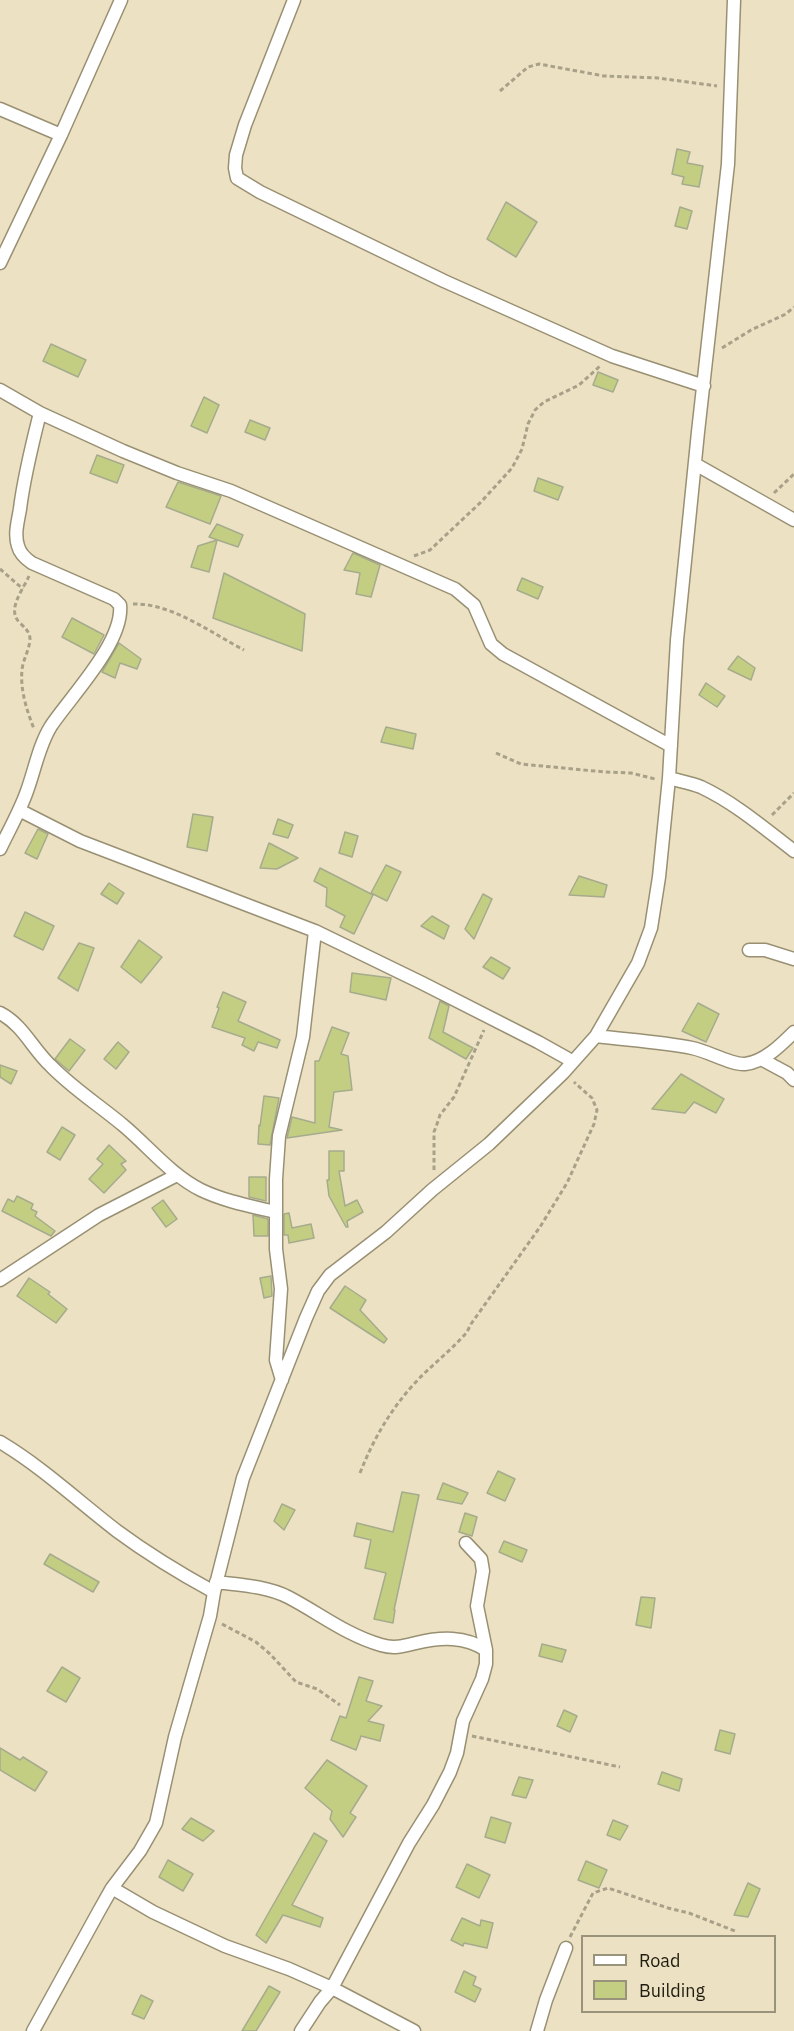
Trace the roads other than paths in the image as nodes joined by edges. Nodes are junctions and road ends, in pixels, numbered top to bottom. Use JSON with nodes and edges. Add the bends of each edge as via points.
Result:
{"nodes":[{"id":1,"x":121,"y":0,"type":"edge"},
{"id":2,"x":294,"y":0,"type":"edge"},
{"id":3,"x":734,"y":0,"type":"edge"},
{"id":4,"x":0,"y":109,"type":"edge"},
{"id":5,"x":61,"y":135,"type":"junction"},
{"id":6,"x":0,"y":263,"type":"edge"},
{"id":7,"x":704,"y":386,"type":"junction"},
{"id":8,"x":0,"y":390,"type":"edge"},
{"id":9,"x":40,"y":413,"type":"junction"},
{"id":10,"x":695,"y":464,"type":"junction"},
{"id":11,"x":794,"y":520,"type":"edge"},
{"id":12,"x":671,"y":746,"type":"junction"},
{"id":13,"x":669,"y":780,"type":"junction"},
{"id":14,"x":19,"y":810,"type":"junction"},
{"id":15,"x":0,"y":849,"type":"edge"},
{"id":16,"x":794,"y":851,"type":"edge"},
{"id":17,"x":315,"y":931,"type":"junction"},
{"id":18,"x":749,"y":950,"type":"dead end"},
{"id":19,"x":794,"y":959,"type":"edge"},
{"id":20,"x":0,"y":1013,"type":"edge"},
{"id":21,"x":794,"y":1032,"type":"edge"},
{"id":22,"x":596,"y":1036,"type":"junction"},
{"id":23,"x":760,"y":1059,"type":"junction"},
{"id":24,"x":572,"y":1061,"type":"junction"},
{"id":25,"x":794,"y":1080,"type":"edge"},
{"id":26,"x":177,"y":1175,"type":"junction"},
{"id":27,"x":275,"y":1212,"type":"junction"},
{"id":28,"x":0,"y":1280,"type":"edge"},
{"id":29,"x":282,"y":1380,"type":"junction"},
{"id":30,"x":0,"y":1442,"type":"edge"},
{"id":31,"x":466,"y":1543,"type":"dead end"},
{"id":32,"x":215,"y":1587,"type":"junction"},
{"id":33,"x":486,"y":1650,"type":"junction"},
{"id":34,"x":112,"y":1888,"type":"junction"},
{"id":35,"x":566,"y":1948,"type":"road end"},
{"id":36,"x":332,"y":1988,"type":"junction"},
{"id":37,"x":33,"y":2031,"type":"edge"},
{"id":38,"x":301,"y":2031,"type":"edge"},
{"id":39,"x":414,"y":2031,"type":"edge"},
{"id":40,"x":537,"y":2031,"type":"edge"}],
"edges":[{"from":1,"to":5,"type":"street"},
{"from":2,"to":7,"type":"street","via":[[245,125],[236,154],[237,178],[444,280],[612,356]]},
{"from":3,"to":7,"type":"street","via":[[728,164]]},
{"from":4,"to":5,"type":"street"},
{"from":5,"to":6,"type":"street"},
{"from":7,"to":10,"type":"street"},
{"from":8,"to":9,"type":"street"},
{"from":9,"to":12,"type":"street","via":[[455,589],[474,605],[491,644],[502,654]]},
{"from":9,"to":14,"type":"street","via":[[28,456],[16,536],[18,548],[32,563],[103,593],[120,604],[121,613],[116,631],[50,728]]},
{"from":10,"to":11,"type":"street"},
{"from":10,"to":12,"type":"street","via":[[677,640]]},
{"from":12,"to":13,"type":"street"},
{"from":13,"to":16,"type":"street","via":[[714,794]]},
{"from":13,"to":22,"type":"street","via":[[651,928],[638,963]]},
{"from":14,"to":15,"type":"street"},
{"from":14,"to":17,"type":"street","via":[[80,841]]},
{"from":17,"to":24,"type":"street"},
{"from":17,"to":27,"type":"street","via":[[303,1037],[279,1136]]},
{"from":18,"to":19,"type":"street","via":[[765,950]]},
{"from":20,"to":26,"type":"street","via":[[26,1035],[48,1064]]},
{"from":21,"to":23,"type":"street"},
{"from":22,"to":23,"type":"street","via":[[692,1048],[744,1064]]},
{"from":22,"to":24,"type":"street"},
{"from":23,"to":25,"type":"street"},
{"from":24,"to":29,"type":"street","via":[[489,1144],[330,1275],[318,1290]]},
{"from":26,"to":27,"type":"street","via":[[230,1201]]},
{"from":26,"to":28,"type":"street","via":[[99,1215]]},
{"from":27,"to":29,"type":"street","via":[[281,1289],[276,1360]]},
{"from":29,"to":32,"type":"street","via":[[243,1478]]},
{"from":30,"to":32,"type":"street","via":[[118,1531],[185,1576]]},
{"from":31,"to":33,"type":"street","via":[[481,1558],[483,1571],[477,1605]]},
{"from":32,"to":33,"type":"street","via":[[259,1587],[287,1596],[327,1622],[380,1645],[395,1648],[452,1638],[474,1642]]},
{"from":32,"to":34,"type":"street","via":[[156,1823]]},
{"from":33,"to":36,"type":"street","via":[[482,1678],[470,1702],[450,1772]]},
{"from":34,"to":36,"type":"street","via":[[225,1946]]},
{"from":34,"to":37,"type":"street"},
{"from":35,"to":40,"type":"street"},
{"from":36,"to":38,"type":"street"},
{"from":36,"to":39,"type":"street"}]}
